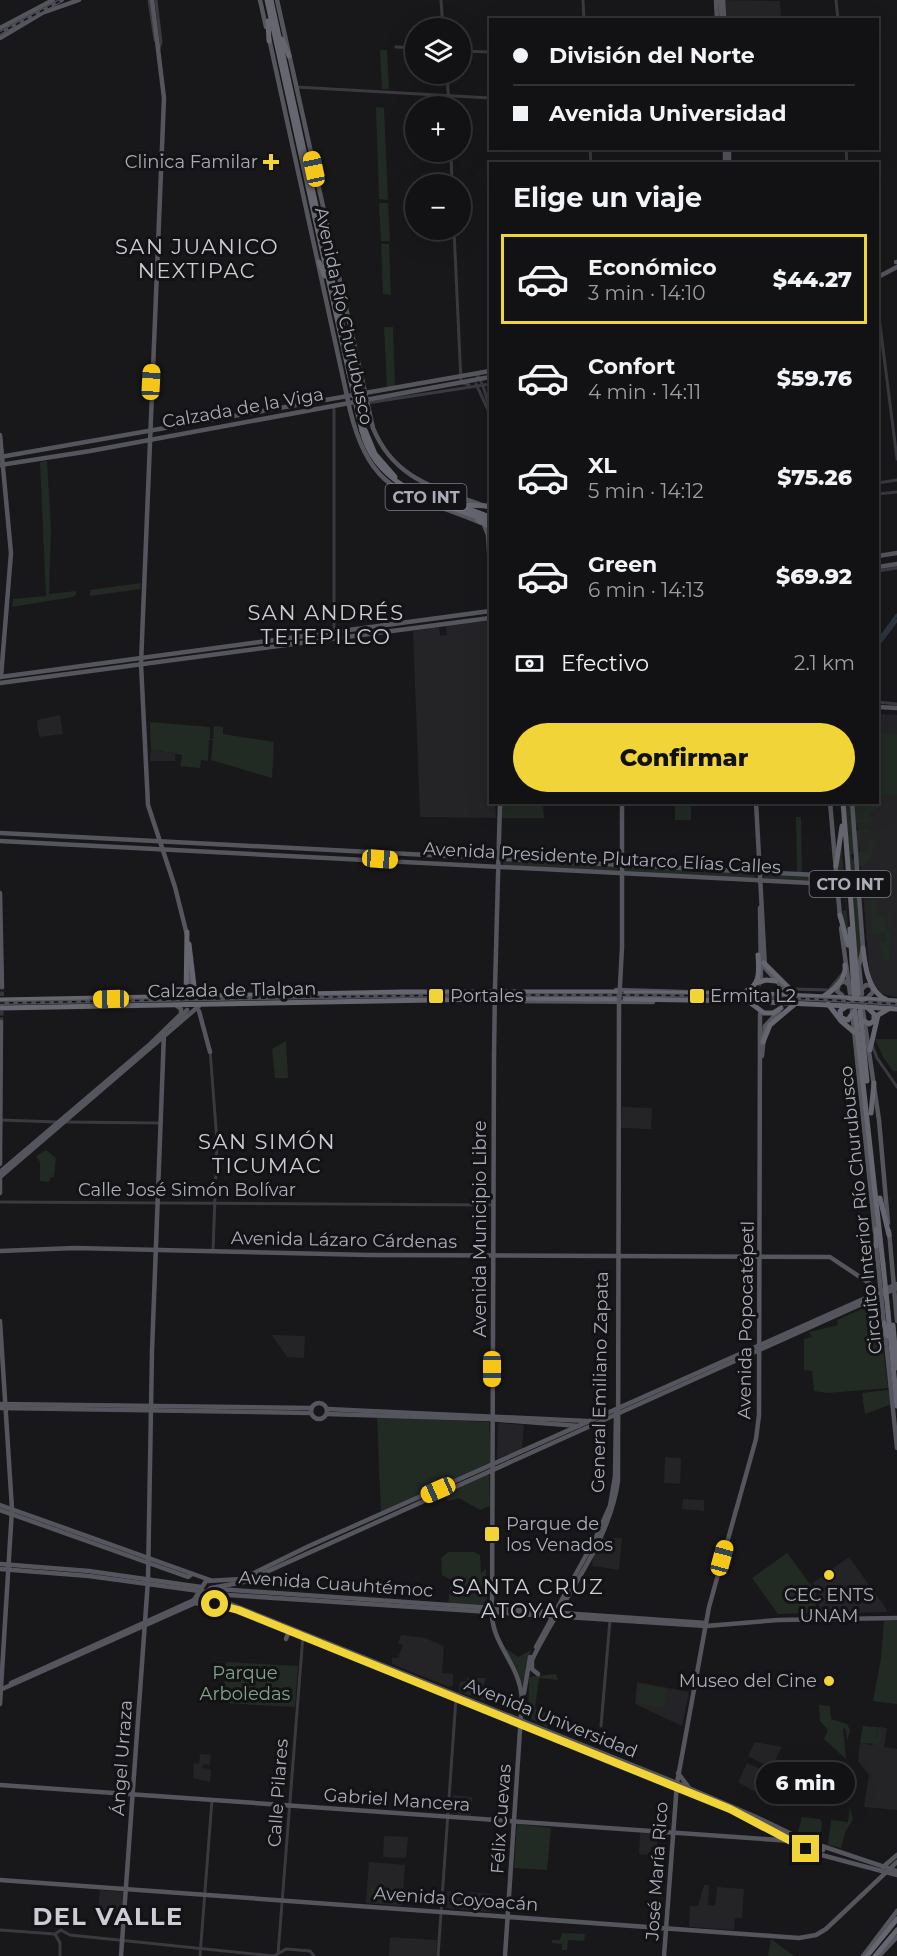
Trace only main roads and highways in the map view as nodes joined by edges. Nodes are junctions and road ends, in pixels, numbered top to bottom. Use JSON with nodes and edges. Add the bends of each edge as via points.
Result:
{"nodes":[{"id":1,"x":53,"y":0,"type":"edge"},
{"id":2,"x":79,"y":0,"type":"edge"},
{"id":3,"x":153,"y":0,"type":"edge"},
{"id":4,"x":260,"y":0,"type":"edge"},
{"id":5,"x":719,"y":1,"type":"edge"},
{"id":6,"x":270,"y":3,"type":"edge"},
{"id":7,"x":720,"y":18,"type":"edge"},
{"id":8,"x":0,"y":28,"type":"edge"},
{"id":9,"x":278,"y":33,"type":"junction"},
{"id":10,"x":0,"y":38,"type":"edge"},
{"id":11,"x":269,"y":40,"type":"junction"},
{"id":12,"x":290,"y":56,"type":"junction"},
{"id":13,"x":334,"y":257,"type":"junction"},
{"id":14,"x":319,"y":262,"type":"junction"},
{"id":15,"x":896,"y":264,"type":"edge"},
{"id":16,"x":879,"y":276,"type":"edge"},
{"id":17,"x":333,"y":291,"type":"junction"},
{"id":18,"x":489,"y":371,"type":"edge"},
{"id":19,"x":489,"y":377,"type":"edge"},
{"id":20,"x":461,"y":379,"type":"junction"},
{"id":21,"x":362,"y":382,"type":"junction"},
{"id":22,"x":346,"y":388,"type":"junction"},
{"id":23,"x":366,"y":399,"type":"junction"},
{"id":24,"x":348,"y":400,"type":"junction"},
{"id":25,"x":368,"y":410,"type":"junction"},
{"id":26,"x":351,"y":414,"type":"junction"},
{"id":27,"x":150,"y":431,"type":"junction"},
{"id":28,"x":364,"y":431,"type":"junction"},
{"id":29,"x":0,"y":435,"type":"edge"},
{"id":30,"x":149,"y":439,"type":"junction"},
{"id":31,"x":73,"y":446,"type":"junction"},
{"id":32,"x":74,"y":453,"type":"junction"},
{"id":33,"x":1,"y":457,"type":"edge"},
{"id":34,"x":1,"y":464,"type":"edge"},
{"id":35,"x":450,"y":506,"type":"junction"},
{"id":36,"x":460,"y":506,"type":"junction"},
{"id":37,"x":489,"y":507,"type":"edge"},
{"id":38,"x":489,"y":519,"type":"edge"},
{"id":39,"x":489,"y":519,"type":"edge"},
{"id":40,"x":488,"y":526,"type":"edge"},
{"id":41,"x":489,"y":551,"type":"edge"},
{"id":42,"x":897,"y":553,"type":"edge"},
{"id":43,"x":879,"y":556,"type":"edge"},
{"id":44,"x":897,"y":566,"type":"edge"},
{"id":45,"x":879,"y":569,"type":"edge"},
{"id":46,"x":489,"y":611,"type":"edge"},
{"id":47,"x":489,"y":618,"type":"edge"},
{"id":48,"x":141,"y":658,"type":"junction"},
{"id":49,"x":141,"y":664,"type":"junction"},
{"id":50,"x":0,"y":681,"type":"edge"},
{"id":51,"x":879,"y":704,"type":"edge"},
{"id":52,"x":879,"y":704,"type":"edge"},
{"id":53,"x":897,"y":706,"type":"edge"},
{"id":54,"x":500,"y":804,"type":"edge"},
{"id":55,"x":621,"y":804,"type":"edge"},
{"id":56,"x":756,"y":804,"type":"edge"},
{"id":57,"x":831,"y":804,"type":"edge"},
{"id":58,"x":842,"y":804,"type":"edge"},
{"id":59,"x":842,"y":804,"type":"edge"},
{"id":60,"x":852,"y":804,"type":"edge"},
{"id":61,"x":842,"y":826,"type":"junction"},
{"id":62,"x":0,"y":832,"type":"edge"},
{"id":63,"x":0,"y":841,"type":"edge"},
{"id":64,"x":160,"y":841,"type":"junction"},
{"id":65,"x":162,"y":848,"type":"junction"},
{"id":66,"x":500,"y":857,"type":"junction"},
{"id":67,"x":620,"y":863,"type":"junction"},
{"id":68,"x":836,"y":866,"type":"junction"},
{"id":69,"x":500,"y":867,"type":"junction"},
{"id":70,"x":759,"y":871,"type":"junction"},
{"id":71,"x":622,"y":874,"type":"junction"},
{"id":72,"x":837,"y":876,"type":"junction"},
{"id":73,"x":759,"y":879,"type":"junction"},
{"id":74,"x":838,"y":893,"type":"junction"},
{"id":75,"x":0,"y":894,"type":"edge"},
{"id":76,"x":760,"y":906,"type":"junction"},
{"id":77,"x":840,"y":915,"type":"junction"},
{"id":78,"x":187,"y":932,"type":"junction"},
{"id":79,"x":189,"y":944,"type":"junction"},
{"id":80,"x":863,"y":948,"type":"junction"},
{"id":81,"x":850,"y":951,"type":"junction"},
{"id":82,"x":758,"y":955,"type":"dead end"},
{"id":83,"x":764,"y":963,"type":"junction"},
{"id":84,"x":845,"y":965,"type":"road end"},
{"id":85,"x":776,"y":981,"type":"junction"},
{"id":86,"x":759,"y":982,"type":"junction"},
{"id":87,"x":2,"y":987,"type":"dead end"},
{"id":88,"x":850,"y":987,"type":"junction"},
{"id":89,"x":783,"y":988,"type":"dead end"},
{"id":90,"x":795,"y":991,"type":"junction"},
{"id":91,"x":419,"y":993,"type":"junction"},
{"id":92,"x":715,"y":993,"type":"junction"},
{"id":93,"x":739,"y":993,"type":"junction"},
{"id":94,"x":190,"y":995,"type":"junction"},
{"id":95,"x":842,"y":995,"type":"dead end"},
{"id":96,"x":858,"y":995,"type":"junction"},
{"id":97,"x":203,"y":997,"type":"junction"},
{"id":98,"x":820,"y":997,"type":"junction"},
{"id":99,"x":498,"y":998,"type":"dead end"},
{"id":100,"x":428,"y":999,"type":"junction"},
{"id":101,"x":489,"y":999,"type":"dead end"},
{"id":102,"x":0,"y":1000,"type":"edge"},
{"id":103,"x":677,"y":1000,"type":"junction"},
{"id":104,"x":887,"y":1000,"type":"junction"},
{"id":105,"x":748,"y":1001,"type":"junction"},
{"id":106,"x":897,"y":1001,"type":"edge"},
{"id":107,"x":796,"y":1003,"type":"junction"},
{"id":108,"x":828,"y":1004,"type":"junction"},
{"id":109,"x":177,"y":1006,"type":"junction"},
{"id":110,"x":0,"y":1008,"type":"edge"},
{"id":111,"x":196,"y":1008,"type":"junction"},
{"id":112,"x":782,"y":1008,"type":"joint"},
{"id":113,"x":894,"y":1008,"type":"edge"},
{"id":114,"x":857,"y":1009,"type":"junction"},
{"id":115,"x":760,"y":1014,"type":"dead end"},
{"id":116,"x":864,"y":1021,"type":"junction"},
{"id":117,"x":1,"y":1022,"type":"edge"},
{"id":118,"x":854,"y":1032,"type":"junction"},
{"id":119,"x":164,"y":1036,"type":"junction"},
{"id":120,"x":763,"y":1042,"type":"junction"},
{"id":121,"x":148,"y":1046,"type":"junction"},
{"id":122,"x":870,"y":1050,"type":"junction"},
{"id":123,"x":210,"y":1052,"type":"road end"},
{"id":124,"x":762,"y":1059,"type":"junction"},
{"id":125,"x":858,"y":1074,"type":"junction"},
{"id":126,"x":874,"y":1083,"type":"junction"},
{"id":127,"x":869,"y":1113,"type":"junction"},
{"id":128,"x":0,"y":1120,"type":"edge"},
{"id":129,"x":62,"y":1122,"type":"junction"},
{"id":130,"x":0,"y":1164,"type":"edge"},
{"id":131,"x":0,"y":1174,"type":"edge"},
{"id":132,"x":875,"y":1185,"type":"junction"},
{"id":133,"x":0,"y":1193,"type":"edge"},
{"id":134,"x":880,"y":1198,"type":"junction"},
{"id":135,"x":889,"y":1235,"type":"junction"},
{"id":136,"x":876,"y":1246,"type":"junction"},
{"id":137,"x":156,"y":1250,"type":"junction"},
{"id":138,"x":0,"y":1251,"type":"edge"},
{"id":139,"x":493,"y":1256,"type":"junction"},
{"id":140,"x":618,"y":1257,"type":"junction"},
{"id":141,"x":761,"y":1258,"type":"junction"},
{"id":142,"x":885,"y":1264,"type":"junction"},
{"id":143,"x":893,"y":1278,"type":"junction"},
{"id":144,"x":880,"y":1281,"type":"junction"},
{"id":145,"x":870,"y":1284,"type":"junction"},
{"id":146,"x":895,"y":1287,"type":"edge"},
{"id":147,"x":887,"y":1301,"type":"junction"},
{"id":148,"x":0,"y":1321,"type":"edge"},
{"id":149,"x":897,"y":1321,"type":"edge"},
{"id":150,"x":884,"y":1323,"type":"junction"},
{"id":151,"x":777,"y":1339,"type":"junction"},
{"id":152,"x":768,"y":1347,"type":"junction"},
{"id":153,"x":760,"y":1349,"type":"junction"},
{"id":154,"x":895,"y":1366,"type":"edge"},
{"id":155,"x":3,"y":1406,"type":"edge"},
{"id":156,"x":897,"y":1406,"type":"edge"},
{"id":157,"x":151,"y":1409,"type":"junction"},
{"id":158,"x":311,"y":1410,"type":"junction"},
{"id":159,"x":327,"y":1411,"type":"junction"},
{"id":160,"x":617,"y":1412,"type":"junction"},
{"id":161,"x":493,"y":1418,"type":"junction"},
{"id":162,"x":590,"y":1421,"type":"junction"},
{"id":163,"x":579,"y":1426,"type":"junction"},
{"id":164,"x":587,"y":1428,"type":"junction"},
{"id":165,"x":897,"y":1448,"type":"edge"},
{"id":166,"x":492,"y":1468,"type":"junction"},
{"id":167,"x":0,"y":1505,"type":"edge"},
{"id":168,"x":0,"y":1510,"type":"edge"},
{"id":169,"x":12,"y":1512,"type":"junction"},
{"id":170,"x":149,"y":1559,"type":"junction"},
{"id":171,"x":0,"y":1564,"type":"edge"},
{"id":172,"x":9,"y":1567,"type":"junction"},
{"id":173,"x":0,"y":1569,"type":"edge"},
{"id":174,"x":210,"y":1580,"type":"junction"},
{"id":175,"x":148,"y":1582,"type":"junction"},
{"id":176,"x":211,"y":1588,"type":"junction"},
{"id":177,"x":199,"y":1589,"type":"junction"},
{"id":178,"x":206,"y":1592,"type":"junction"},
{"id":179,"x":229,"y":1595,"type":"junction"},
{"id":180,"x":196,"y":1600,"type":"junction"},
{"id":181,"x":492,"y":1610,"type":"junction"},
{"id":182,"x":245,"y":1611,"type":"junction"},
{"id":183,"x":555,"y":1614,"type":"junction"},
{"id":184,"x":897,"y":1618,"type":"edge"},
{"id":185,"x":144,"y":1624,"type":"junction"},
{"id":186,"x":706,"y":1624,"type":"junction"},
{"id":187,"x":289,"y":1631,"type":"junction"},
{"id":188,"x":303,"y":1635,"type":"junction"},
{"id":189,"x":286,"y":1639,"type":"dead end"},
{"id":190,"x":360,"y":1660,"type":"junction"},
{"id":191,"x":530,"y":1661,"type":"junction"},
{"id":192,"x":359,"y":1666,"type":"dead end"},
{"id":193,"x":538,"y":1674,"type":"dead end"},
{"id":194,"x":1,"y":1689,"type":"edge"},
{"id":195,"x":522,"y":1700,"type":"junction"},
{"id":196,"x":0,"y":1704,"type":"edge"},
{"id":197,"x":522,"y":1722,"type":"junction"},
{"id":198,"x":678,"y":1773,"type":"junction"},
{"id":199,"x":0,"y":1785,"type":"edge"},
{"id":200,"x":676,"y":1785,"type":"junction"},
{"id":201,"x":690,"y":1789,"type":"junction"},
{"id":202,"x":133,"y":1794,"type":"junction"},
{"id":203,"x":514,"y":1822,"type":"junction"},
{"id":204,"x":673,"y":1834,"type":"junction"},
{"id":205,"x":793,"y":1838,"type":"junction"},
{"id":206,"x":897,"y":1856,"type":"edge"},
{"id":207,"x":897,"y":1862,"type":"edge"},
{"id":208,"x":886,"y":1869,"type":"junction"},
{"id":209,"x":897,"y":1871,"type":"edge"},
{"id":210,"x":897,"y":1875,"type":"edge"},
{"id":211,"x":0,"y":1880,"type":"edge"},
{"id":212,"x":126,"y":1889,"type":"junction"},
{"id":213,"x":897,"y":1911,"type":"edge"},
{"id":214,"x":508,"y":1917,"type":"junction"},
{"id":215,"x":897,"y":1919,"type":"edge"},
{"id":216,"x":895,"y":1927,"type":"edge"},
{"id":217,"x":666,"y":1928,"type":"junction"},
{"id":218,"x":897,"y":1937,"type":"edge"},
{"id":219,"x":121,"y":1956,"type":"edge"},
{"id":220,"x":505,"y":1956,"type":"edge"},
{"id":221,"x":664,"y":1956,"type":"edge"},
{"id":222,"x":865,"y":1956,"type":"edge"},
{"id":223,"x":877,"y":1956,"type":"edge"}],
"edges":[{"from":1,"to":8,"type":"main road"},
{"from":2,"to":10,"type":"main road","via":[[42,13]]},
{"from":3,"to":27,"type":"main road","via":[[164,98]]},
{"from":4,"to":11,"type":"main road","name":"Avenida Río Churubusco","number":"CTO INT"},
{"from":5,"to":7,"type":"main road","bridge":true},
{"from":6,"to":9,"type":"highway","number":"CTO INT"},
{"from":6,"to":11,"type":"highway"},
{"from":6,"to":12,"type":"main road","name":"Avenida Río Churubusco","number":"CTO INT"},
{"from":6,"to":17,"type":"highway","number":"CTO INT"},
{"from":9,"to":12,"type":"highway"},
{"from":9,"to":17,"type":"highway","number":"CTO INT"},
{"from":11,"to":14,"type":"main road","name":"Avenida Río Churubusco","number":"CTO INT"},
{"from":12,"to":13,"type":"main road","name":"Avenida Río Churubusco","number":"CTO INT"},
{"from":13,"to":17,"type":"highway"},
{"from":13,"to":21,"type":"main road","name":"Avenida Río Churubusco","number":"CTO INT"},
{"from":14,"to":17,"type":"highway"},
{"from":14,"to":22,"type":"main road","name":"Avenida Río Churubusco","number":"CTO INT"},
{"from":15,"to":16,"type":"main road"},
{"from":17,"to":28,"type":"highway","number":"CTO INT","bridge":true},
{"from":18,"to":20,"type":"main road","name":"Calzada de la Viga"},
{"from":19,"to":20,"type":"main road","name":"Calzada de la Viga","via":[[481,381]]},
{"from":20,"to":23,"type":"main road","name":"Calzada de la Viga"},
{"from":21,"to":22,"type":"main road","via":[[360,392],[349,393]]},
{"from":21,"to":23,"type":"main road","name":"Avenida Río Churubusco","number":"CTO INT"},
{"from":22,"to":24,"type":"main road","name":"Avenida Río Churubusco","number":"CTO INT"},
{"from":23,"to":24,"type":"main road","name":"Calzada de la Viga"},
{"from":23,"to":25,"type":"main road","name":"Avenida Río Churubusco","number":"CTO INT"},
{"from":24,"to":26,"type":"main road","name":"Avenida Río Churubusco","number":"CTO INT"},
{"from":24,"to":27,"type":"main road","name":"Calzada de la Viga"},
{"from":24,"to":30,"type":"main road","name":"Calzada de la Viga"},
{"from":25,"to":26,"type":"main road","via":[[364,406],[354,408]]},
{"from":25,"to":37,"type":"main road","name":"Avenida Río Churubusco","number":"CTO INT","via":[[379,442],[399,467],[418,480]]},
{"from":26,"to":40,"type":"main road","name":"Avenida Río Churubusco","number":"CTO INT","via":[[366,459],[388,484],[404,494]]},
{"from":27,"to":30,"type":"main road"},
{"from":27,"to":31,"type":"main road","name":"Calzada de la Viga"},
{"from":28,"to":35,"type":"highway","number":"CTO INT","via":[[372,457],[391,478]]},
{"from":28,"to":36,"type":"highway","number":"CTO INT","via":[[375,454],[393,476]]},
{"from":29,"to":33,"type":"main road"},
{"from":30,"to":32,"type":"main road","name":"Calzada de la Viga"},
{"from":30,"to":48,"type":"main road"},
{"from":31,"to":32,"type":"main road"},
{"from":31,"to":33,"type":"main road","name":"Calzada de la Viga"},
{"from":32,"to":34,"type":"main road","name":"Calzada de la Viga"},
{"from":33,"to":34,"type":"main road"},
{"from":34,"to":50,"type":"main road","via":[[11,553]]},
{"from":35,"to":39,"type":"highway","number":"CTO INT"},
{"from":35,"to":40,"type":"highway"},
{"from":36,"to":37,"type":"highway"},
{"from":36,"to":38,"type":"highway","number":"CTO INT"},
{"from":40,"to":41,"type":"main road"},
{"from":42,"to":43,"type":"main road"},
{"from":44,"to":45,"type":"main road"},
{"from":46,"to":48,"type":"main road"},
{"from":47,"to":49,"type":"main road"},
{"from":48,"to":49,"type":"main road"},
{"from":48,"to":50,"type":"main road"},
{"from":49,"to":50,"type":"main road"},
{"from":49,"to":64,"type":"main road","via":[[147,795]]},
{"from":51,"to":53,"type":"main road"},
{"from":52,"to":53,"type":"main road"},
{"from":54,"to":66,"type":"main road","name":"Avenida Municipio Libre"},
{"from":55,"to":67,"type":"main road","name":"General Emiliano Zapata"},
{"from":56,"to":70,"type":"main road"},
{"from":57,"to":68,"type":"main road","number":"CTO INT"},
{"from":58,"to":61,"type":"highway","number":"CTO INT"},
{"from":59,"to":96,"type":"highway","number":"CTO INT"},
{"from":60,"to":80,"type":"main road","number":"CTO INT"},
{"from":61,"to":68,"type":"highway"},
{"from":61,"to":81,"type":"highway","number":"CTO INT"},
{"from":62,"to":64,"type":"main road","name":"Avenida Presidente Plutarco Elías Calles"},
{"from":63,"to":65,"type":"main road","name":"Avenida Presidente Plutarco Elías Calles"},
{"from":64,"to":65,"type":"main road"},
{"from":64,"to":66,"type":"main road","name":"Avenida Presidente Plutarco Elías Calles"},
{"from":65,"to":69,"type":"main road","name":"Avenida Presidente Plutarco Elías Calles"},
{"from":65,"to":78,"type":"main road"},
{"from":66,"to":67,"type":"main road","name":"Avenida Presidente Plutarco Elías Calles"},
{"from":66,"to":69,"type":"main road","name":"Avenida Municipio Libre"},
{"from":67,"to":70,"type":"main road","name":"Avenida Presidente Plutarco Elías Calles"},
{"from":67,"to":71,"type":"main road","name":"General Emiliano Zapata"},
{"from":68,"to":72,"type":"main road","number":"CTO INT"},
{"from":69,"to":71,"type":"main road","name":"Avenida Presidente Plutarco Elías Calles"},
{"from":69,"to":139,"type":"main road","name":"Avenida Municipio Libre","bridge":true},
{"from":70,"to":72,"type":"main road","name":"Avenida Presidente Plutarco Elías Calles"},
{"from":70,"to":73,"type":"main road"},
{"from":71,"to":73,"type":"main road","name":"Avenida Presidente Plutarco Elías Calles"},
{"from":71,"to":140,"type":"main road","name":"General Emiliano Zapata","bridge":true},
{"from":72,"to":74,"type":"main road","number":"CTO INT"},
{"from":73,"to":74,"type":"main road","name":"Avenida Presidente Plutarco Elías Calles","via":[[830,884]]},
{"from":73,"to":76,"type":"main road"},
{"from":74,"to":77,"type":"main road","number":"CTO INT"},
{"from":75,"to":87,"type":"main road"},
{"from":76,"to":83,"type":"main road"},
{"from":76,"to":86,"type":"main road"},
{"from":77,"to":81,"type":"highway"},
{"from":77,"to":88,"type":"main road","number":"CTO INT"},
{"from":78,"to":79,"type":"main road"},
{"from":78,"to":94,"type":"highway"},
{"from":79,"to":94,"type":"main road"},
{"from":79,"to":97,"type":"highway","via":[[194,986]]},
{"from":80,"to":96,"type":"main road","number":"CTO INT"},
{"from":80,"to":104,"type":"highway","via":[[867,976]]},
{"from":81,"to":96,"type":"highway","number":"CTO INT"},
{"from":82,"to":86,"type":"highway"},
{"from":83,"to":85,"type":"main road","via":[[766,972]]},
{"from":83,"to":90,"type":"highway"},
{"from":84,"to":98,"type":"highway","via":[[845,974]]},
{"from":85,"to":86,"type":"highway"},
{"from":85,"to":89,"type":"main road"},
{"from":86,"to":93,"type":"highway"},
{"from":88,"to":95,"type":"main road","via":[[846,981],[839,983],[837,991]]},
{"from":88,"to":96,"type":"main road","number":"CTO INT"},
{"from":90,"to":93,"type":"highway","name":"Calzada de Tlalpan"},
{"from":90,"to":98,"type":"highway","name":"Calzada de Tlalpan"},
{"from":91,"to":92,"type":"main road","name":"Calzada de Tlalpan","via":[[622,989]]},
{"from":91,"to":97,"type":"highway","name":"Calzada de Tlalpan"},
{"from":91,"to":99,"type":"highway","name":"Calzada de Tlalpan","via":[[616,996]]},
{"from":92,"to":93,"type":"highway","name":"Calzada de Tlalpan"},
{"from":92,"to":103,"type":"highway","name":"Calzada de Tlalpan","via":[[625,996]]},
{"from":94,"to":97,"type":"highway","name":"Calzada de Tlalpan"},
{"from":94,"to":102,"type":"highway","name":"Calzada de Tlalpan"},
{"from":96,"to":98,"type":"highway","name":"Calzada de Tlalpan"},
{"from":96,"to":104,"type":"highway","name":"Calzada de Tlalpan"},
{"from":100,"to":101,"type":"highway","name":"Calzada de Tlalpan"},
{"from":100,"to":103,"type":"main road","name":"Calzada de Tlalpan"},
{"from":100,"to":111,"type":"highway","name":"Calzada de Tlalpan"},
{"from":103,"to":105,"type":"highway","name":"Calzada de Tlalpan"},
{"from":104,"to":106,"type":"highway","name":"Calzada de Tlalpan"},
{"from":105,"to":107,"type":"highway","name":"Calzada de Tlalpan"},
{"from":105,"to":112,"type":"highway","via":[[764,1013]]},
{"from":107,"to":108,"type":"highway","name":"Calzada de Tlalpan"},
{"from":107,"to":120,"type":"highway","via":[[770,1025]]},
{"from":108,"to":114,"type":"highway","name":"Calzada de Tlalpan"},
{"from":108,"to":118,"type":"highway"},
{"from":109,"to":110,"type":"highway","name":"Calzada de Tlalpan"},
{"from":109,"to":111,"type":"highway","name":"Calzada de Tlalpan"},
{"from":109,"to":121,"type":"main road","via":[[181,1014]]},
{"from":111,"to":119,"type":"main road"},
{"from":111,"to":123,"type":"main road"},
{"from":112,"to":120,"type":"main road","name":"Avenida Popocatépetl","via":[[765,1026]]},
{"from":113,"to":114,"type":"highway","name":"Calzada de Tlalpan"},
{"from":113,"to":122,"type":"highway","via":[[878,1015]]},
{"from":114,"to":116,"type":"main road"},
{"from":114,"to":116,"type":"highway","via":[[874,1014],[870,1024]]},
{"from":114,"to":118,"type":"main road"},
{"from":114,"to":127,"type":"highway","name":"Circuito Interior Río Churubusco"},
{"from":115,"to":124,"type":"main road","name":"Avenida Popocatépetl"},
{"from":116,"to":122,"type":"main road"},
{"from":117,"to":128,"type":"main road"},
{"from":118,"to":125,"type":"main road"},
{"from":119,"to":121,"type":"main road"},
{"from":119,"to":129,"type":"main road"},
{"from":119,"to":137,"type":"main road","name":"Ángel Urraza"},
{"from":120,"to":124,"type":"main road","name":"Avenida Popocatépetl"},
{"from":121,"to":129,"type":"main road"},
{"from":122,"to":126,"type":"main road"},
{"from":124,"to":141,"type":"main road","name":"Avenida Popocatépetl"},
{"from":125,"to":127,"type":"highway"},
{"from":125,"to":136,"type":"main road"},
{"from":126,"to":127,"type":"highway"},
{"from":126,"to":135,"type":"main road"},
{"from":127,"to":132,"type":"highway","name":"Circuito Interior Río Churubusco"},
{"from":127,"to":134,"type":"highway","name":"Circuito Interior Río Churubusco"},
{"from":128,"to":130,"type":"main road"},
{"from":129,"to":131,"type":"main road"},
{"from":131,"to":133,"type":"main road"},
{"from":132,"to":136,"type":"highway"},
{"from":132,"to":142,"type":"highway","name":"Circuito Interior Río Churubusco"},
{"from":134,"to":135,"type":"highway"},
{"from":134,"to":142,"type":"highway","name":"Circuito Interior Río Churubusco"},
{"from":135,"to":143,"type":"main road"},
{"from":136,"to":144,"type":"main road"},
{"from":137,"to":138,"type":"main road","name":"Avenida Lázaro Cárdenas"},
{"from":137,"to":139,"type":"main road","name":"Avenida Lázaro Cárdenas"},
{"from":137,"to":157,"type":"main road","name":"Ángel Urraza"},
{"from":139,"to":140,"type":"main road","name":"Avenida Lázaro Cárdenas"},
{"from":139,"to":161,"type":"main road","name":"Avenida Municipio Libre"},
{"from":140,"to":141,"type":"main road","name":"Avenida Lázaro Cárdenas"},
{"from":140,"to":160,"type":"main road","name":"General Emiliano Zapata"},
{"from":141,"to":145,"type":"main road","name":"Avenida Lázaro Cárdenas","via":[[832,1258]]},
{"from":141,"to":153,"type":"main road","name":"Avenida Popocatépetl"},
{"from":142,"to":154,"type":"highway","name":"Circuito Interior Río Churubusco","bridge":true},
{"from":143,"to":144,"type":"main road"},
{"from":143,"to":146,"type":"main road"},
{"from":144,"to":145,"type":"main road"},
{"from":144,"to":147,"type":"main road"},
{"from":145,"to":147,"type":"main road"},
{"from":146,"to":147,"type":"main road"},
{"from":146,"to":147,"type":"main road"},
{"from":147,"to":149,"type":"main road"},
{"from":147,"to":150,"type":"main road"},
{"from":147,"to":151,"type":"main road"},
{"from":147,"to":152,"type":"main road"},
{"from":148,"to":155,"type":"main road"},
{"from":150,"to":154,"type":"highway"},
{"from":150,"to":165,"type":"main road"},
{"from":151,"to":152,"type":"main road"},
{"from":151,"to":153,"type":"main road"},
{"from":152,"to":153,"type":"main road"},
{"from":153,"to":160,"type":"main road"},
{"from":153,"to":186,"type":"main road","name":"Avenida Popocatépetl","via":[[756,1439]]},
{"from":154,"to":156,"type":"highway","name":"Circuito Interior Río Churubusco"},
{"from":155,"to":157,"type":"main road"},
{"from":155,"to":169,"type":"main road"},
{"from":157,"to":158,"type":"main road"},
{"from":157,"to":170,"type":"main road","name":"Ángel Urraza"},
{"from":158,"to":159,"type":"main road","via":[[319,1403]]},
{"from":158,"to":159,"type":"main road","via":[[318,1419]]},
{"from":159,"to":161,"type":"main road"},
{"from":160,"to":162,"type":"main road"},
{"from":160,"to":164,"type":"main road"},
{"from":160,"to":183,"type":"main road","name":"General Emiliano Zapata","via":[[610,1506]]},
{"from":161,"to":162,"type":"main road"},
{"from":161,"to":163,"type":"main road"},
{"from":161,"to":166,"type":"main road","name":"Avenida Municipio Libre"},
{"from":162,"to":163,"type":"main road"},
{"from":163,"to":164,"type":"main road"},
{"from":163,"to":166,"type":"main road"},
{"from":164,"to":166,"type":"main road"},
{"from":166,"to":174,"type":"main road","via":[[309,1546],[242,1580]]},
{"from":166,"to":176,"type":"main road","via":[[244,1582]]},
{"from":166,"to":181,"type":"main road","name":"Avenida Municipio Libre"},
{"from":167,"to":169,"type":"main road"},
{"from":168,"to":169,"type":"main road"},
{"from":169,"to":170,"type":"main road"},
{"from":169,"to":172,"type":"main road"},
{"from":170,"to":174,"type":"main road"},
{"from":170,"to":175,"type":"main road","name":"Ángel Urraza"},
{"from":171,"to":172,"type":"main road","name":"Avenida Cuauhtémoc"},
{"from":172,"to":173,"type":"main road","name":"Avenida Cuauhtémoc"},
{"from":172,"to":175,"type":"main road","name":"Avenida Cuauhtémoc"},
{"from":172,"to":194,"type":"main road"},
{"from":174,"to":177,"type":"main road"},
{"from":175,"to":177,"type":"main road","name":"Avenida Cuauhtémoc"},
{"from":175,"to":185,"type":"main road","name":"Ángel Urraza"},
{"from":176,"to":177,"type":"main road","name":"Avenida Cuauhtémoc"},
{"from":176,"to":178,"type":"main road"},
{"from":176,"to":181,"type":"main road","name":"Avenida Cuauhtémoc"},
{"from":177,"to":178,"type":"main road","name":"Avenida Cuauhtémoc"},
{"from":177,"to":180,"type":"main road"},
{"from":178,"to":179,"type":"main road","name":"Avenida Cuauhtémoc"},
{"from":178,"to":180,"type":"main road"},
{"from":179,"to":181,"type":"main road","name":"Avenida Cuauhtémoc"},
{"from":179,"to":182,"type":"main road"},
{"from":180,"to":182,"type":"main road","name":"Avenida Universidad"},
{"from":180,"to":185,"type":"main road"},
{"from":181,"to":183,"type":"main road","name":"Avenida Cuauhtémoc"},
{"from":181,"to":195,"type":"main road","name":"Avenida Municipio Libre","via":[[494,1631],[517,1673]]},
{"from":182,"to":187,"type":"main road","name":"Avenida Universidad"},
{"from":182,"to":188,"type":"main road","name":"Avenida Universidad"},
{"from":183,"to":186,"type":"main road","name":"Avenida Cuauhtémoc"},
{"from":183,"to":186,"type":"main road","name":"Avenida Cuauhtémoc"},
{"from":183,"to":191,"type":"main road","name":"General Emiliano Zapata"},
{"from":184,"to":186,"type":"main road"},
{"from":185,"to":194,"type":"main road"},
{"from":185,"to":194,"type":"main road","via":[[106,1647]]},
{"from":185,"to":202,"type":"main road","name":"Ángel Urraza"},
{"from":186,"to":198,"type":"main road","name":"Avenida Popocatépetl"},
{"from":187,"to":188,"type":"main road","name":"Avenida Universidad"},
{"from":187,"to":189,"type":"main road"},
{"from":188,"to":190,"type":"main road","name":"Avenida Universidad"},
{"from":188,"to":197,"type":"main road","name":"Avenida Universidad"},
{"from":190,"to":192,"type":"main road"},
{"from":190,"to":197,"type":"main road","name":"Avenida Universidad"},
{"from":191,"to":193,"type":"main road"},
{"from":191,"to":195,"type":"main road","name":"General Emiliano Zapata"},
{"from":191,"to":197,"type":"main road"},
{"from":194,"to":196,"type":"main road"},
{"from":195,"to":197,"type":"main road","name":"Avenida Municipio Libre"},
{"from":197,"to":200,"type":"main road","name":"Avenida Universidad"},
{"from":197,"to":203,"type":"main road","name":"Félix Cuevas"},
{"from":198,"to":200,"type":"main road","name":"Avenida Popocatépetl"},
{"from":198,"to":201,"type":"main road"},
{"from":199,"to":202,"type":"main road","name":"Gabriel Mancera"},
{"from":200,"to":201,"type":"main road","name":"Avenida Universidad"},
{"from":200,"to":204,"type":"main road","name":"José María Rico"},
{"from":200,"to":205,"type":"main road","name":"Avenida Universidad"},
{"from":201,"to":205,"type":"main road","name":"Avenida Universidad","via":[[754,1815]]},
{"from":202,"to":203,"type":"main road","name":"Gabriel Mancera"},
{"from":202,"to":212,"type":"main road","name":"Ángel Urraza"},
{"from":203,"to":204,"type":"main road","name":"Gabriel Mancera"},
{"from":203,"to":214,"type":"main road","name":"Félix Cuevas"},
{"from":204,"to":205,"type":"main road","name":"Gabriel Mancera"},
{"from":204,"to":217,"type":"main road","name":"José María Rico"},
{"from":205,"to":208,"type":"main road","name":"Avenida Universidad"},
{"from":205,"to":208,"type":"main road","name":"Avenida Universidad","via":[[814,1852]]},
{"from":206,"to":208,"type":"main road","name":"Avenida Coyoacán"},
{"from":207,"to":208,"type":"main road","name":"Avenida Coyoacán"},
{"from":208,"to":209,"type":"main road","name":"Avenida Universidad"},
{"from":208,"to":210,"type":"main road","name":"Avenida Universidad"},
{"from":208,"to":217,"type":"main road","name":"Avenida Coyoacán","via":[[826,1929],[811,1936]]},
{"from":211,"to":212,"type":"main road","name":"Avenida Coyoacán"},
{"from":212,"to":214,"type":"main road","name":"Avenida Coyoacán"},
{"from":212,"to":219,"type":"main road","name":"Ángel Urraza"},
{"from":213,"to":222,"type":"main road"},
{"from":214,"to":217,"type":"main road","name":"Avenida Coyoacán"},
{"from":214,"to":220,"type":"main road","name":"Félix Cuevas"},
{"from":215,"to":216,"type":"highway"},
{"from":216,"to":222,"type":"highway"},
{"from":216,"to":223,"type":"highway"},
{"from":217,"to":221,"type":"main road","name":"José María Rico"},
{"from":218,"to":223,"type":"main road"}]}
